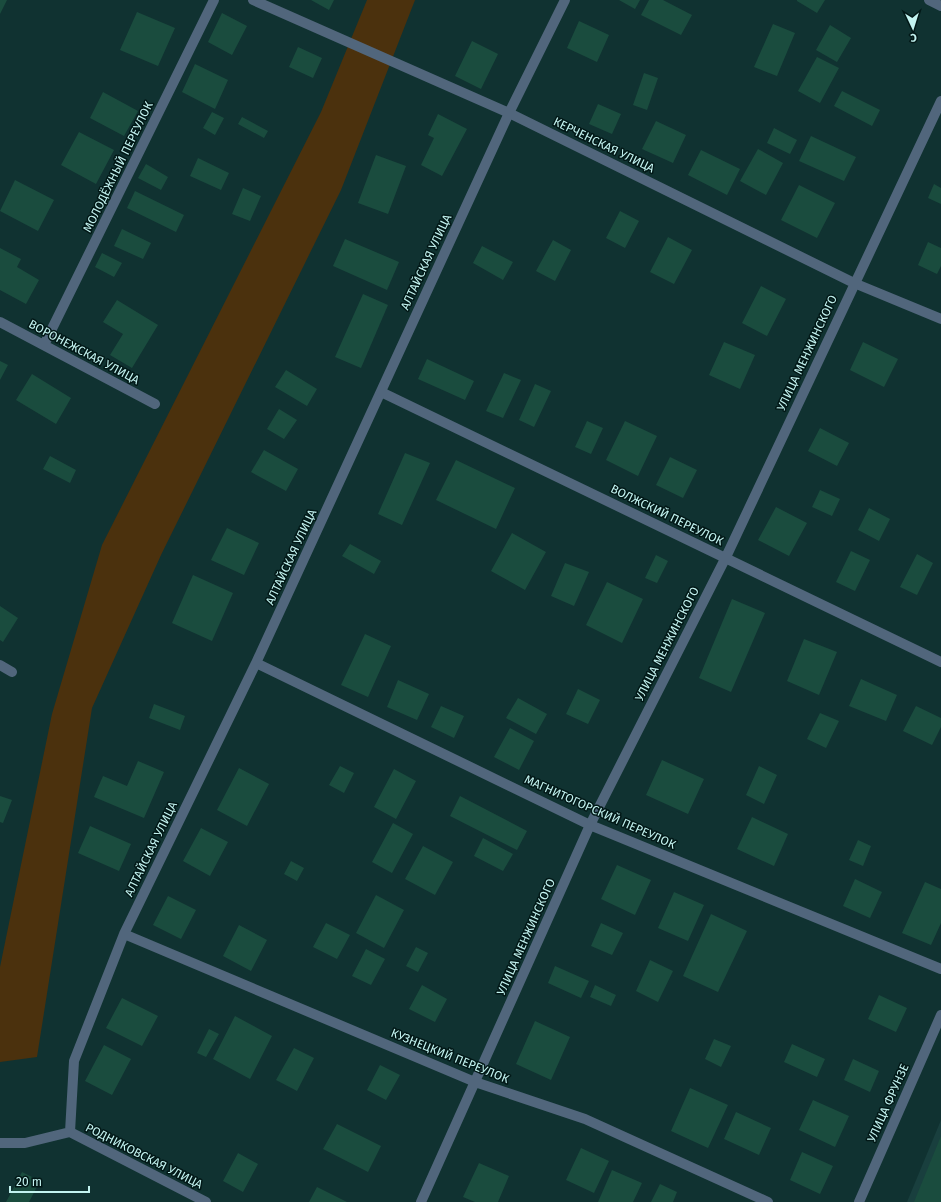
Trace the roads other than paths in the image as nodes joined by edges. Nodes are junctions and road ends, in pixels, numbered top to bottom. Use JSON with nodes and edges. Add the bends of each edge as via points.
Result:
{"nodes":[{"id":1,"x":214,"y":0,"type":"edge"},
{"id":2,"x":565,"y":0,"type":"edge"},
{"id":3,"x":929,"y":0,"type":"edge"},
{"id":4,"x":258,"y":1,"type":"edge"},
{"id":5,"x":941,"y":6,"type":"edge"},
{"id":6,"x":941,"y":101,"type":"edge"},
{"id":7,"x":509,"y":114,"type":"junction"},
{"id":8,"x":854,"y":283,"type":"junction"},
{"id":9,"x":941,"y":319,"type":"edge"},
{"id":10,"x":0,"y":322,"type":"edge"},
{"id":11,"x":44,"y":345,"type":"junction"},
{"id":12,"x":381,"y":392,"type":"junction"},
{"id":13,"x":155,"y":404,"type":"dead end"},
{"id":14,"x":726,"y":558,"type":"junction"},
{"id":15,"x":941,"y":662,"type":"edge"},
{"id":16,"x":256,"y":664,"type":"junction"},
{"id":17,"x":0,"y":665,"type":"edge"},
{"id":18,"x":12,"y":672,"type":"dead end"},
{"id":19,"x":590,"y":825,"type":"junction"},
{"id":20,"x":124,"y":934,"type":"junction"},
{"id":21,"x":941,"y":969,"type":"edge"},
{"id":22,"x":941,"y":1015,"type":"edge"},
{"id":23,"x":475,"y":1082,"type":"junction"},
{"id":24,"x":70,"y":1132,"type":"junction"},
{"id":25,"x":0,"y":1143,"type":"edge"},
{"id":26,"x":206,"y":1202,"type":"edge"},
{"id":27,"x":421,"y":1202,"type":"edge"},
{"id":28,"x":768,"y":1202,"type":"edge"},
{"id":29,"x":859,"y":1202,"type":"edge"}],
"edges":[{"from":1,"to":11,"type":"street","name":"МОЛОДЁЖНЫЙ ПЕРЕУЛОК"},
{"from":2,"to":7,"type":"street","name":"АЛТАЙСКАЯ УЛИЦА"},
{"from":3,"to":5,"type":"street"},
{"from":4,"to":7,"type":"street","name":"КЕРЧЕНСКАЯ УЛИЦА"},
{"from":6,"to":8,"type":"street","name":"УЛИЦА МЕНЖИНСКОГО"},
{"from":7,"to":8,"type":"street","name":"КЕРЧЕНСКАЯ УЛИЦА"},
{"from":7,"to":12,"type":"street","name":"АЛТАЙСКАЯ УЛИЦА"},
{"from":8,"to":9,"type":"street","name":"КЕРЧЕНСКАЯ УЛИЦА"},
{"from":8,"to":14,"type":"street","name":"УЛИЦА МЕНЖИНСКОГО"},
{"from":10,"to":11,"type":"street","name":"ВОРОНЕЖСКАЯ УЛИЦА"},
{"from":11,"to":13,"type":"street","name":"ВОРОНЕЖСКАЯ УЛИЦА"},
{"from":12,"to":14,"type":"street","name":"ВОЛЖСКИЙ ПЕРЕУЛОК"},
{"from":12,"to":16,"type":"street","name":"АЛТАЙСКАЯ УЛИЦА"},
{"from":14,"to":15,"type":"street","name":"ВОЛЖСКИЙ ПЕРЕУЛОК"},
{"from":14,"to":19,"type":"street","name":"УЛИЦА МЕНЖИНСКОГО"},
{"from":16,"to":19,"type":"street","name":"МАГНИТОГОРСКИЙ ПЕРЕУЛОК"},
{"from":16,"to":20,"type":"street","name":"АЛТАЙСКАЯ УЛИЦА"},
{"from":17,"to":18,"type":"street"},
{"from":19,"to":21,"type":"street","name":"МАГНИТОГОРСКИЙ ПЕРЕУЛОК"},
{"from":19,"to":23,"type":"street","name":"УЛИЦА МЕНЖИНСКОГО"},
{"from":20,"to":23,"type":"street","name":"КУЗНЕЦКИЙ ПЕРЕУЛОК"},
{"from":20,"to":24,"type":"street","name":"АЛТАЙСКАЯ УЛИЦА","via":[[74,1061]]},
{"from":22,"to":29,"type":"street","name":"УЛИЦА ФРУНЗЕ"},
{"from":23,"to":27,"type":"street","name":"УЛИЦА МЕНЖИНСКОГО"},
{"from":23,"to":28,"type":"street","name":"КУЗНЕЦКИЙ ПЕРЕУЛОК","via":[[585,1119]]},
{"from":24,"to":25,"type":"street","name":"РОДНИКОВСКАЯ УЛИЦА","via":[[25,1143]]},
{"from":24,"to":26,"type":"street","name":"РОДНИКОВСКАЯ УЛИЦА"}]}
